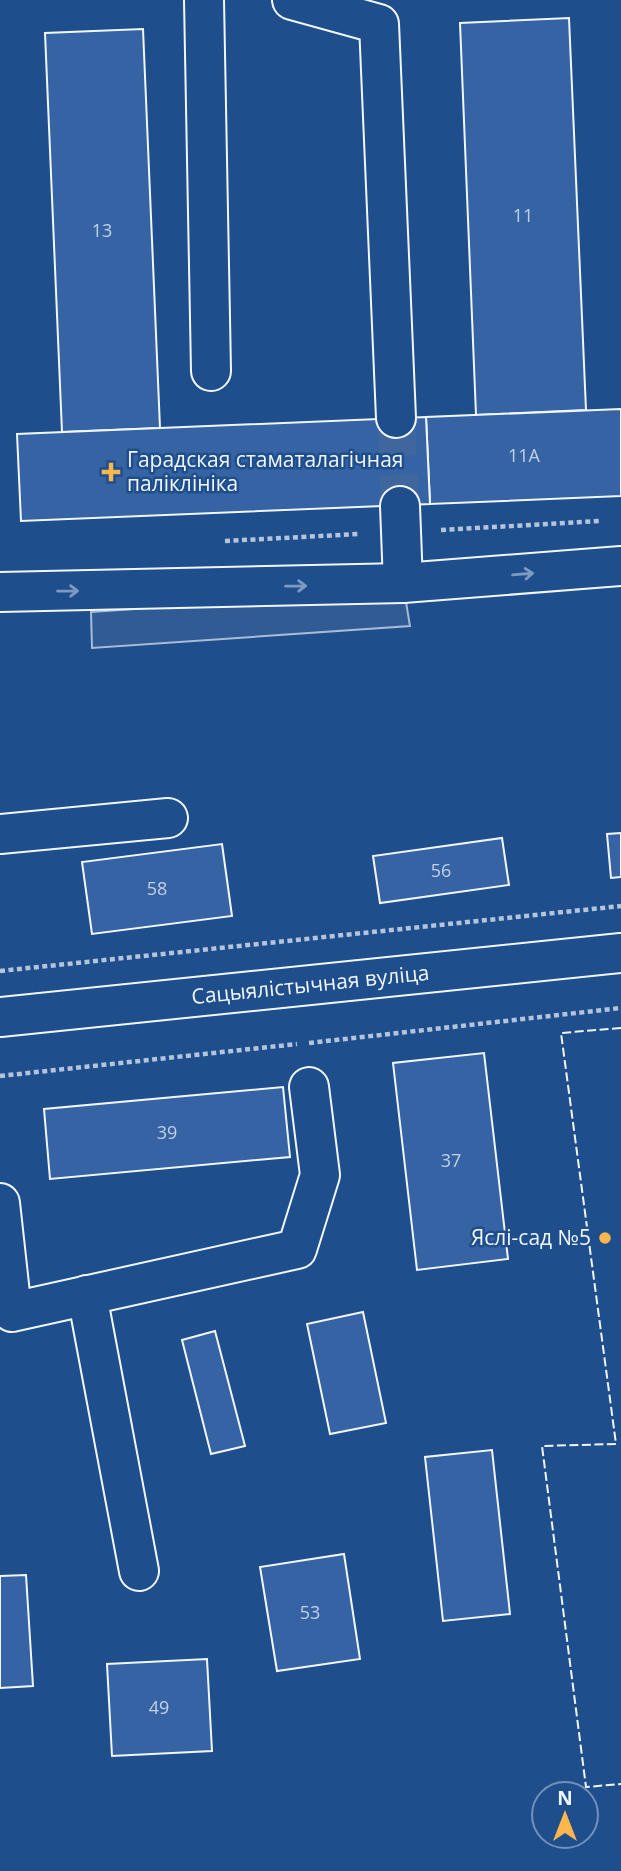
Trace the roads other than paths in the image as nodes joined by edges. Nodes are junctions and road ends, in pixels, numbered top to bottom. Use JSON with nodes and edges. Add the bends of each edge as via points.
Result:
{"nodes":[{"id":1,"x":204,"y":0,"type":"edge"},
{"id":2,"x":292,"y":0,"type":"edge"},
{"id":3,"x":212,"y":370,"type":"dead end"},
{"id":4,"x":396,"y":418,"type":"tunnel mouth"},
{"id":5,"x":401,"y":519,"type":"tunnel mouth"},
{"id":6,"x":621,"y":566,"type":"edge"},
{"id":7,"x":403,"y":583,"type":"junction"},
{"id":8,"x":0,"y":592,"type":"edge"},
{"id":9,"x":168,"y":818,"type":"dead end"},
{"id":10,"x":0,"y":834,"type":"edge"},
{"id":11,"x":621,"y":953,"type":"edge"},
{"id":12,"x":0,"y":1017,"type":"edge"},
{"id":13,"x":309,"y":1087,"type":"dead end"},
{"id":14,"x":0,"y":1203,"type":"edge"},
{"id":15,"x":87,"y":1295,"type":"junction"},
{"id":16,"x":139,"y":1571,"type":"dead end"}],
"edges":[{"from":1,"to":3,"type":"street"},
{"from":2,"to":4,"type":"street","via":[[379,24]]},
{"from":5,"to":7,"type":"street"},
{"from":7,"to":6,"type":"street","one_way":true},
{"from":8,"to":7,"type":"street","one_way":true},
{"from":9,"to":10,"type":"street"},
{"from":11,"to":12,"type":"street","name":"Сацыялістычная вуліца"},
{"from":13,"to":15,"type":"street","via":[[320,1175],[297,1249]]},
{"from":14,"to":15,"type":"street","via":[[12,1312]]},
{"from":15,"to":16,"type":"street"}]}
